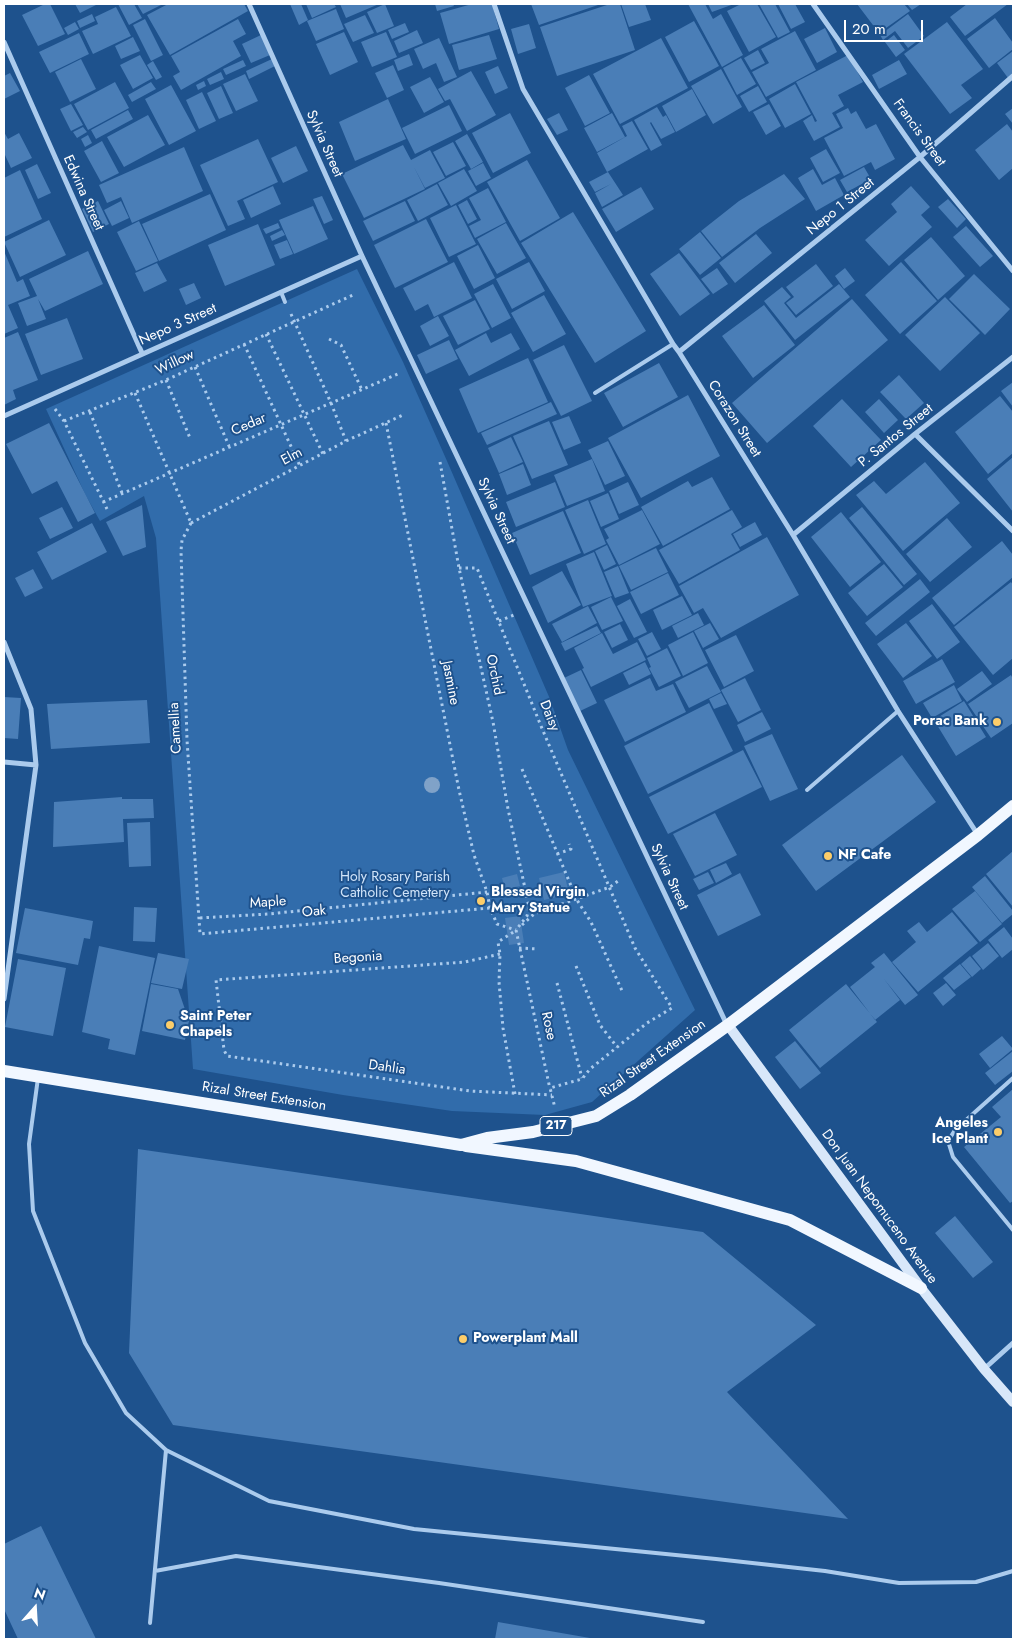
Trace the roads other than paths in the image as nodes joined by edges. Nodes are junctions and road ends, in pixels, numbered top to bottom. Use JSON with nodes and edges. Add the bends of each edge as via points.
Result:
{"nodes":[{"id":1,"x":249,"y":4,"type":"edge"},
{"id":2,"x":494,"y":4,"type":"edge"},
{"id":3,"x":813,"y":4,"type":"edge"},
{"id":4,"x":4,"y":42,"type":"edge"},
{"id":5,"x":1013,"y":76,"type":"edge"},
{"id":6,"x":920,"y":157,"type":"junction"},
{"id":7,"x":362,"y":256,"type":"junction"},
{"id":8,"x":1013,"y":271,"type":"edge"},
{"id":9,"x":281,"y":292,"type":"junction"},
{"id":10,"x":285,"y":302,"type":"dead end"},
{"id":11,"x":673,"y":344,"type":"junction"},
{"id":12,"x":679,"y":352,"type":"junction"},
{"id":13,"x":142,"y":353,"type":"junction"},
{"id":14,"x":1013,"y":357,"type":"edge"},
{"id":15,"x":595,"y":393,"type":"dead end"},
{"id":16,"x":4,"y":416,"type":"edge"},
{"id":17,"x":915,"y":434,"type":"junction"},
{"id":18,"x":1013,"y":531,"type":"edge"},
{"id":19,"x":793,"y":535,"type":"junction"},
{"id":20,"x":4,"y":642,"type":"edge"},
{"id":21,"x":898,"y":711,"type":"junction"},
{"id":22,"x":4,"y":762,"type":"edge"},
{"id":23,"x":36,"y":764,"type":"junction"},
{"id":24,"x":807,"y":790,"type":"dead end"},
{"id":25,"x":1013,"y":806,"type":"edge"},
{"id":26,"x":978,"y":835,"type":"junction"},
{"id":27,"x":4,"y":999,"type":"edge"},
{"id":28,"x":728,"y":1025,"type":"junction"},
{"id":29,"x":4,"y":1071,"type":"edge"},
{"id":30,"x":38,"y":1077,"type":"junction"},
{"id":31,"x":1013,"y":1078,"type":"edge"},
{"id":32,"x":461,"y":1145,"type":"junction"},
{"id":33,"x":1013,"y":1230,"type":"edge"},
{"id":34,"x":920,"y":1288,"type":"junction"},
{"id":35,"x":1013,"y":1343,"type":"edge"},
{"id":36,"x":984,"y":1369,"type":"junction"},
{"id":37,"x":1013,"y":1402,"type":"edge"},
{"id":38,"x":166,"y":1450,"type":"junction"},
{"id":39,"x":1013,"y":1570,"type":"edge"},
{"id":40,"x":155,"y":1571,"type":"junction"},
{"id":41,"x":703,"y":1622,"type":"dead end"},
{"id":42,"x":150,"y":1623,"type":"dead end"}],
"edges":[{"from":1,"to":7,"type":"street","name":"Sylvia Street"},
{"from":2,"to":11,"type":"street","name":"Corazon Street","via":[[523,89]]},
{"from":3,"to":6,"type":"street","name":"Francis Street"},
{"from":4,"to":13,"type":"street","name":"Edwina Street"},
{"from":5,"to":6,"type":"street","name":"Nepo 1 Street"},
{"from":6,"to":8,"type":"street","name":"Francis Street"},
{"from":6,"to":12,"type":"street","name":"Nepo 1 Street"},
{"from":7,"to":9,"type":"street","name":"Nepo 3 Street"},
{"from":7,"to":28,"type":"street","name":"Sylvia Street"},
{"from":9,"to":10,"type":"lane"},
{"from":9,"to":13,"type":"street","name":"Nepo 3 Street"},
{"from":11,"to":12,"type":"street","name":"Corazon Street"},
{"from":11,"to":15,"type":"lane"},
{"from":12,"to":19,"type":"street","name":"Corazon Street"},
{"from":13,"to":16,"type":"street","name":"Nepo 3 Street"},
{"from":14,"to":17,"type":"street","name":"P. Santos Street"},
{"from":17,"to":18,"type":"street"},
{"from":17,"to":19,"type":"street","name":"P. Santos Street"},
{"from":19,"to":21,"type":"street","name":"Corazon Street"},
{"from":20,"to":23,"type":"street","via":[[31,709]]},
{"from":21,"to":24,"type":"lane"},
{"from":21,"to":26,"type":"street","name":"Corazon Street"},
{"from":22,"to":23,"type":"street"},
{"from":23,"to":27,"type":"street"},
{"from":25,"to":26,"type":"main road","name":"Rizal Street Extension","number":"217"},
{"from":26,"to":28,"type":"main road","name":"Rizal Street Extension","number":"217"},
{"from":28,"to":32,"type":"main road","name":"Rizal Street Extension","number":"217","via":[[596,1116]]},
{"from":28,"to":34,"type":"street","name":"Don Juan Nepomuceno Avenue"},
{"from":29,"to":30,"type":"main road","name":"Rizal Street Extension","number":"217"},
{"from":30,"to":32,"type":"main road","name":"Rizal Street Extension","number":"217"},
{"from":30,"to":38,"type":"lane","via":[[29,1144],[33,1211],[85,1343],[126,1413]]},
{"from":31,"to":33,"type":"lane","via":[[955,1130],[948,1141],[954,1157]]},
{"from":32,"to":34,"type":"main road","via":[[576,1162],[790,1220]]},
{"from":34,"to":36,"type":"street","name":"Don Juan Nepomuceno Avenue"},
{"from":35,"to":36,"type":"street"},
{"from":36,"to":37,"type":"street","name":"Don Juan Nepomuceno Avenue"},
{"from":38,"to":39,"type":"lane","via":[[269,1501],[414,1530],[826,1571],[899,1584],[976,1582]]},
{"from":38,"to":40,"type":"lane"},
{"from":40,"to":41,"type":"lane","via":[[236,1556]]},
{"from":40,"to":42,"type":"lane"}]}
